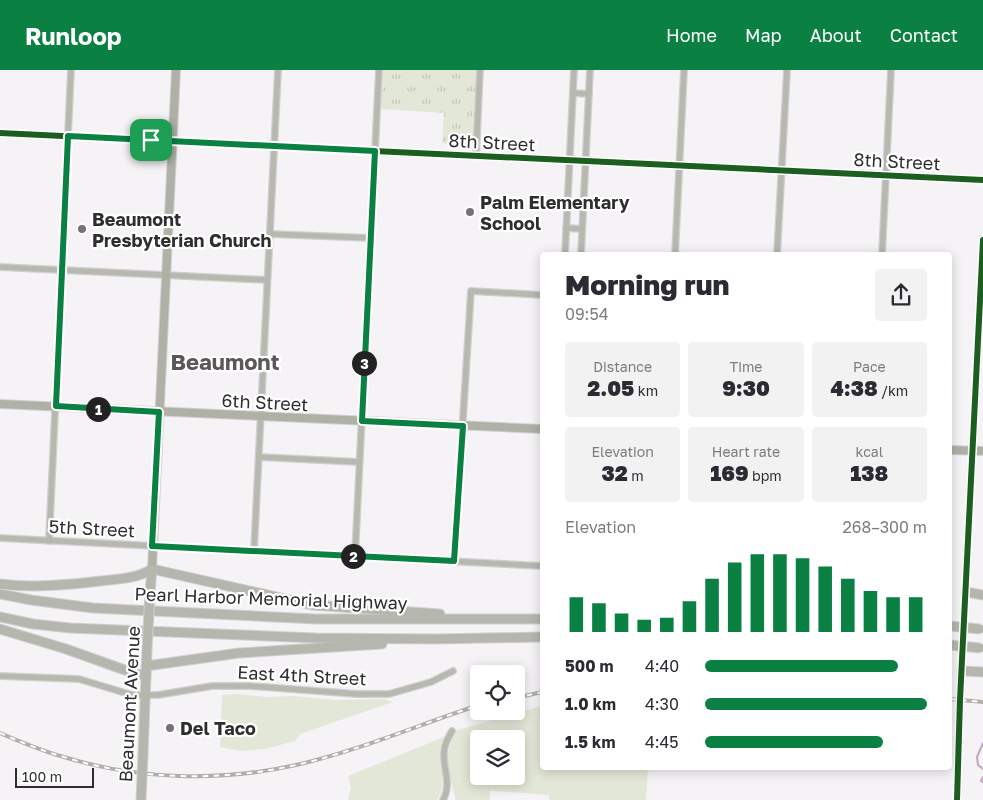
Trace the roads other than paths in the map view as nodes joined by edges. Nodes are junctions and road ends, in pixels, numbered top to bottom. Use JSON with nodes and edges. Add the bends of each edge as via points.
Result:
{"nodes":[{"id":1,"x":71,"y":70,"type":"edge"},
{"id":2,"x":176,"y":70,"type":"edge"},
{"id":3,"x":278,"y":70,"type":"edge"},
{"id":4,"x":379,"y":70,"type":"edge"},
{"id":5,"x":480,"y":70,"type":"edge"},
{"id":6,"x":574,"y":70,"type":"edge"},
{"id":7,"x":590,"y":70,"type":"edge"},
{"id":8,"x":684,"y":70,"type":"edge"},
{"id":9,"x":787,"y":70,"type":"edge"},
{"id":10,"x":891,"y":70,"type":"edge"},
{"id":11,"x":573,"y":93,"type":"junction"},
{"id":12,"x":589,"y":94,"type":"junction"},
{"id":13,"x":0,"y":133,"type":"edge"},
{"id":14,"x":68,"y":136,"type":"junction"},
{"id":15,"x":173,"y":141,"type":"junction"},
{"id":16,"x":274,"y":146,"type":"junction"},
{"id":17,"x":375,"y":151,"type":"junction"},
{"id":18,"x":476,"y":156,"type":"junction"},
{"id":19,"x":570,"y":160,"type":"junction"},
{"id":20,"x":586,"y":161,"type":"junction"},
{"id":21,"x":679,"y":166,"type":"junction"},
{"id":22,"x":782,"y":171,"type":"junction"},
{"id":23,"x":886,"y":176,"type":"junction"},
{"id":24,"x":983,"y":180,"type":"edge"},
{"id":25,"x":566,"y":228,"type":"junction"},
{"id":26,"x":582,"y":229,"type":"junction"},
{"id":27,"x":270,"y":234,"type":"junction"},
{"id":28,"x":370,"y":238,"type":"junction"},
{"id":29,"x":983,"y":240,"type":"edge"},
{"id":30,"x":565,"y":252,"type":"edge"},
{"id":31,"x":581,"y":252,"type":"edge"},
{"id":32,"x":675,"y":252,"type":"edge"},
{"id":33,"x":778,"y":252,"type":"edge"},
{"id":34,"x":882,"y":252,"type":"edge"},
{"id":35,"x":0,"y":268,"type":"edge"},
{"id":36,"x":61,"y":270,"type":"junction"},
{"id":37,"x":166,"y":275,"type":"junction"},
{"id":38,"x":268,"y":280,"type":"junction"},
{"id":39,"x":540,"y":295,"type":"edge"},
{"id":40,"x":0,"y":404,"type":"edge"},
{"id":41,"x":56,"y":406,"type":"junction"},
{"id":42,"x":159,"y":412,"type":"junction"},
{"id":43,"x":261,"y":416,"type":"junction"},
{"id":44,"x":362,"y":421,"type":"junction"},
{"id":45,"x":463,"y":426,"type":"junction"},
{"id":46,"x":540,"y":429,"type":"edge"},
{"id":47,"x":952,"y":450,"type":"edge"},
{"id":48,"x":973,"y":451,"type":"junction"},
{"id":49,"x":983,"y":451,"type":"edge"},
{"id":50,"x":259,"y":457,"type":"junction"},
{"id":51,"x":359,"y":462,"type":"junction"},
{"id":52,"x":0,"y":538,"type":"edge"},
{"id":53,"x":49,"y":541,"type":"junction"},
{"id":54,"x":152,"y":546,"type":"junction"},
{"id":55,"x":254,"y":551,"type":"junction"},
{"id":56,"x":354,"y":556,"type":"junction"},
{"id":57,"x":454,"y":561,"type":"junction"},
{"id":58,"x":540,"y":566,"type":"edge"},
{"id":59,"x":152,"y":569,"type":"junction"},
{"id":60,"x":0,"y":584,"type":"edge"},
{"id":61,"x":966,"y":592,"type":"junction"},
{"id":62,"x":0,"y":594,"type":"edge"},
{"id":63,"x":983,"y":595,"type":"edge"},
{"id":64,"x":0,"y":617,"type":"edge"},
{"id":65,"x":460,"y":618,"type":"junction"},
{"id":66,"x":540,"y":619,"type":"edge"},
{"id":67,"x":952,"y":626,"type":"edge"},
{"id":68,"x":0,"y":629,"type":"edge"},
{"id":69,"x":982,"y":629,"type":"edge"},
{"id":70,"x":540,"y":637,"type":"edge"},
{"id":71,"x":435,"y":639,"type":"junction"},
{"id":72,"x":952,"y":645,"type":"edge"},
{"id":73,"x":981,"y":648,"type":"edge"},
{"id":74,"x":146,"y":671,"type":"junction"},
{"id":75,"x":453,"y":671,"type":"dead end"},
{"id":76,"x":962,"y":671,"type":"junction"},
{"id":77,"x":983,"y":672,"type":"edge"},
{"id":78,"x":0,"y":676,"type":"edge"},
{"id":79,"x":145,"y":695,"type":"junction"},
{"id":80,"x":452,"y":731,"type":"dead end"},
{"id":81,"x":141,"y":800,"type":"edge"},
{"id":82,"x":443,"y":800,"type":"edge"},
{"id":83,"x":957,"y":800,"type":"edge"}],
"edges":[{"from":1,"to":14,"type":"street"},
{"from":2,"to":15,"type":"main road","name":"Beaumont Avenue"},
{"from":3,"to":16,"type":"street"},
{"from":4,"to":17,"type":"street"},
{"from":5,"to":18,"type":"street"},
{"from":6,"to":11,"type":"street"},
{"from":7,"to":12,"type":"street"},
{"from":8,"to":21,"type":"street"},
{"from":9,"to":22,"type":"street"},
{"from":10,"to":23,"type":"street"},
{"from":11,"to":12,"type":"street"},
{"from":11,"to":19,"type":"street"},
{"from":12,"to":20,"type":"street"},
{"from":13,"to":14,"type":"street","name":"8th Street"},
{"from":14,"to":15,"type":"street","name":"8th Street"},
{"from":14,"to":36,"type":"street"},
{"from":15,"to":16,"type":"street","name":"8th Street"},
{"from":15,"to":37,"type":"main road","name":"Beaumont Avenue"},
{"from":16,"to":17,"type":"street","name":"8th Street"},
{"from":16,"to":27,"type":"street"},
{"from":17,"to":18,"type":"street","name":"8th Street"},
{"from":17,"to":28,"type":"street"},
{"from":18,"to":19,"type":"street","name":"8th Street"},
{"from":19,"to":20,"type":"street","name":"8th Street"},
{"from":19,"to":25,"type":"street"},
{"from":20,"to":21,"type":"street","name":"8th Street"},
{"from":20,"to":26,"type":"street"},
{"from":21,"to":22,"type":"street","name":"8th Street"},
{"from":21,"to":32,"type":"street"},
{"from":22,"to":23,"type":"street","name":"8th Street"},
{"from":22,"to":33,"type":"street"},
{"from":23,"to":24,"type":"street","name":"8th Street"},
{"from":23,"to":34,"type":"street"},
{"from":25,"to":26,"type":"street"},
{"from":25,"to":30,"type":"street"},
{"from":26,"to":31,"type":"street"},
{"from":27,"to":28,"type":"street"},
{"from":27,"to":38,"type":"street"},
{"from":28,"to":44,"type":"street"},
{"from":29,"to":48,"type":"street"},
{"from":35,"to":36,"type":"street"},
{"from":36,"to":37,"type":"street"},
{"from":36,"to":41,"type":"street"},
{"from":37,"to":38,"type":"street"},
{"from":37,"to":42,"type":"main road","name":"Beaumont Avenue"},
{"from":38,"to":43,"type":"street"},
{"from":39,"to":45,"type":"street","via":[[471,292]]},
{"from":40,"to":41,"type":"main road","name":"6th Street"},
{"from":41,"to":42,"type":"main road","name":"6th Street"},
{"from":41,"to":53,"type":"street"},
{"from":42,"to":43,"type":"main road","name":"6th Street"},
{"from":42,"to":54,"type":"main road","name":"Beaumont Avenue"},
{"from":43,"to":44,"type":"main road","name":"6th Street"},
{"from":43,"to":50,"type":"street"},
{"from":44,"to":45,"type":"main road","name":"6th Street"},
{"from":44,"to":51,"type":"street"},
{"from":45,"to":46,"type":"main road","name":"6th Street"},
{"from":45,"to":57,"type":"street"},
{"from":47,"to":48,"type":"main road"},
{"from":48,"to":49,"type":"main road"},
{"from":48,"to":61,"type":"street"},
{"from":50,"to":51,"type":"street"},
{"from":50,"to":55,"type":"street"},
{"from":51,"to":56,"type":"street"},
{"from":52,"to":53,"type":"street","name":"5th Street"},
{"from":53,"to":54,"type":"street","name":"5th Street"},
{"from":54,"to":55,"type":"street","name":"5th Street"},
{"from":54,"to":59,"type":"main road","name":"Beaumont Avenue"},
{"from":55,"to":56,"type":"street","name":"5th Street"},
{"from":56,"to":57,"type":"street","name":"5th Street"},
{"from":57,"to":58,"type":"street","name":"5th Street"},
{"from":59,"to":60,"type":"highway","via":[[136,577],[85,583],[48,586]]},
{"from":59,"to":65,"type":"highway","via":[[312,605],[429,612]]},
{"from":59,"to":74,"type":"highway","name":"Beaumont Avenue","bridge":true},
{"from":61,"to":63,"type":"highway"},
{"from":61,"to":76,"type":"street"},
{"from":62,"to":65,"type":"highway","name":"Pearl Harbor Memorial Highway","via":[[93,608],[316,619]]},
{"from":64,"to":71,"type":"highway","name":"Pearl Harbor Memorial Highway","via":[[70,628],[316,638]]},
{"from":65,"to":66,"type":"highway","name":"Pearl Harbor Memorial Highway"},
{"from":67,"to":69,"type":"highway","bridge":true},
{"from":68,"to":74,"type":"highway","via":[[136,674]]},
{"from":70,"to":71,"type":"highway","name":"Pearl Harbor Memorial Highway"},
{"from":71,"to":74,"type":"highway","via":[[240,653]]},
{"from":72,"to":73,"type":"highway","bridge":true},
{"from":74,"to":79,"type":"highway","name":"Beaumont Avenue"},
{"from":75,"to":79,"type":"street","name":"East 4th Street","via":[[430,682],[389,694],[212,686]]},
{"from":76,"to":77,"type":"highway"},
{"from":76,"to":83,"type":"street"},
{"from":78,"to":79,"type":"street","name":"East 4th Street","via":[[80,679],[132,695]]},
{"from":79,"to":81,"type":"highway","name":"Beaumont Avenue","bridge":true},
{"from":80,"to":82,"type":"street","via":[[444,747],[448,780]]}]}
